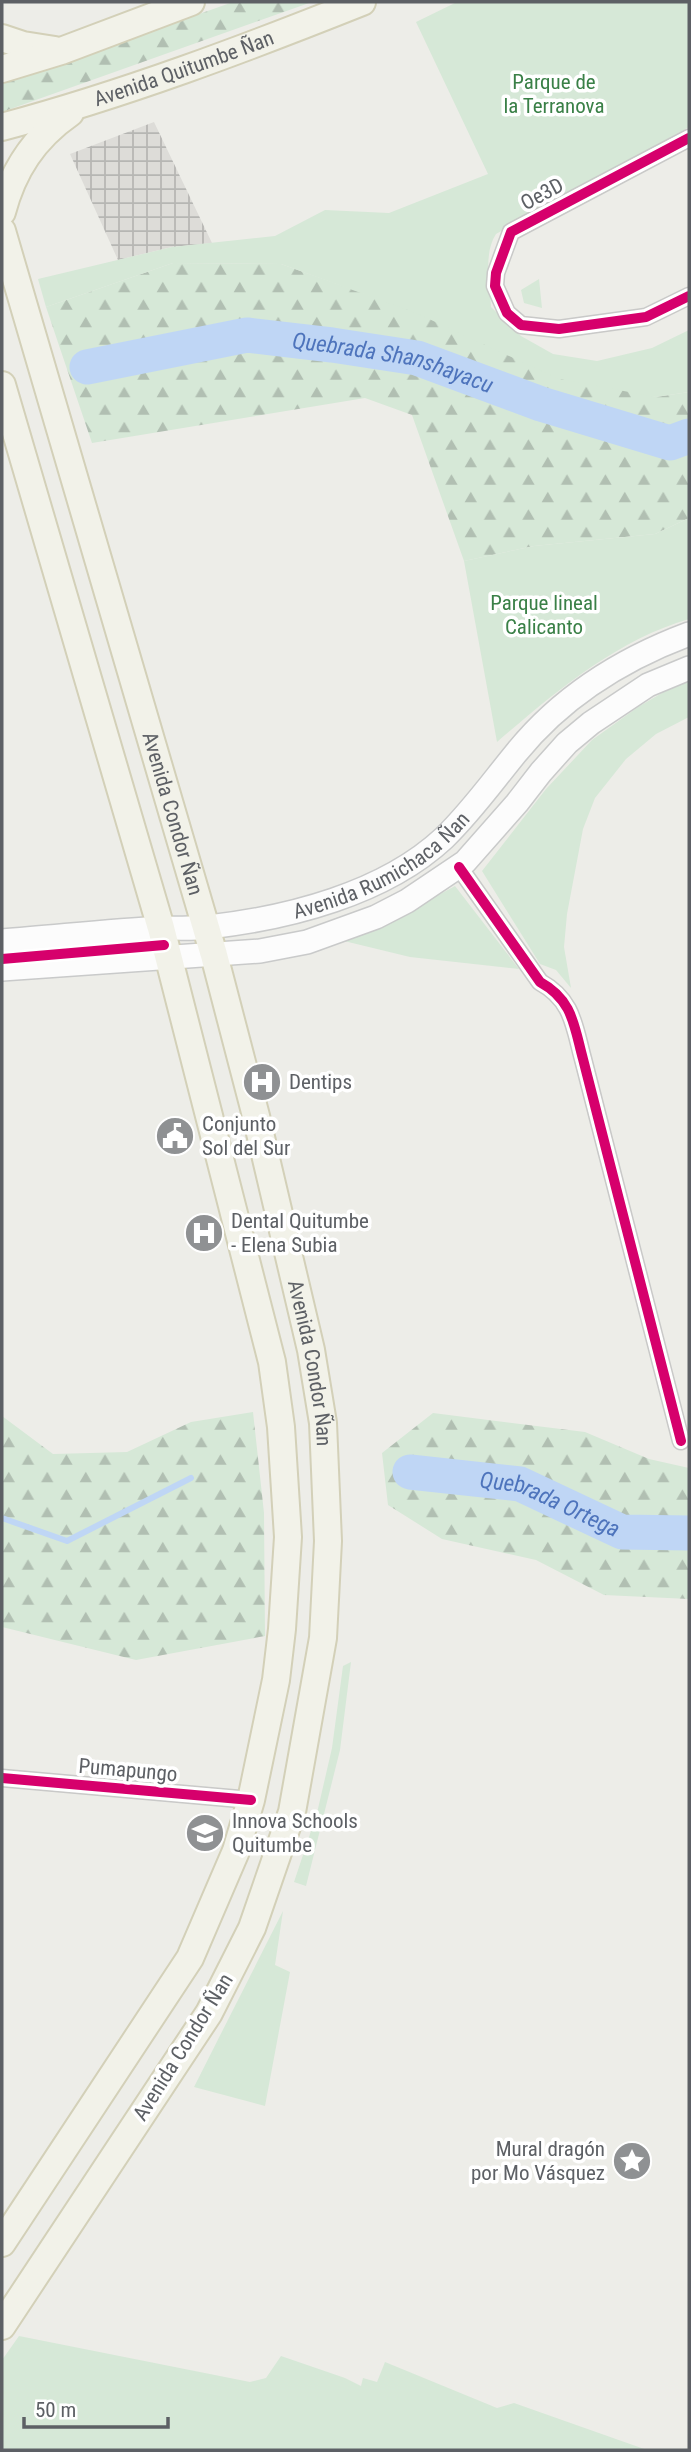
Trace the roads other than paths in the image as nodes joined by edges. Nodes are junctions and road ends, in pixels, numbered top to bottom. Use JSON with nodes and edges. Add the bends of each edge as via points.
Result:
{"nodes":[{"id":1,"x":191,"y":2,"type":"edge"},
{"id":2,"x":362,"y":2,"type":"edge"},
{"id":3,"x":2,"y":38,"type":"edge"},
{"id":4,"x":61,"y":51,"type":"junction"},
{"id":5,"x":2,"y":69,"type":"edge"},
{"id":6,"x":80,"y":106,"type":"junction"},
{"id":7,"x":2,"y":127,"type":"edge"},
{"id":8,"x":689,"y":138,"type":"edge"},
{"id":9,"x":2,"y":212,"type":"edge"},
{"id":10,"x":2,"y":231,"type":"edge"},
{"id":11,"x":689,"y":296,"type":"edge"},
{"id":12,"x":2,"y":385,"type":"edge"},
{"id":13,"x":679,"y":638,"type":"edge"},
{"id":14,"x":685,"y":669,"type":"edge"},
{"id":15,"x":459,"y":867,"type":"junction"},
{"id":16,"x":161,"y":928,"type":"junction"},
{"id":17,"x":206,"y":928,"type":"junction"},
{"id":18,"x":2,"y":941,"type":"edge"},
{"id":19,"x":214,"y":955,"type":"junction"},
{"id":20,"x":167,"y":958,"type":"junction"},
{"id":21,"x":2,"y":969,"type":"edge"},
{"id":22,"x":681,"y":1441,"type":"dead end"},
{"id":23,"x":2,"y":1778,"type":"edge"},
{"id":24,"x":251,"y":1800,"type":"junction"},
{"id":25,"x":2,"y":2244,"type":"edge"},
{"id":26,"x":2,"y":2326,"type":"edge"}],
"edges":[{"from":1,"to":4,"type":"main road"},
{"from":2,"to":6,"type":"main road","name":"Avenida Quitumbe Ñan"},
{"from":3,"to":4,"type":"main road"},
{"from":4,"to":5,"type":"main road"},
{"from":6,"to":7,"type":"main road","name":"Avenida Quitumbe Ñan"},
{"from":6,"to":9,"type":"main road","via":[[50,127],[26,155]]},
{"from":8,"to":11,"type":"street","name":"Oe3D","via":[[511,232],[495,286],[508,313],[521,325],[559,329],[646,317]]},
{"from":10,"to":17,"type":"main road","name":"Avenida Condor Ñan"},
{"from":12,"to":16,"type":"main road","name":"Avenida Condor Ñan"},
{"from":13,"to":14,"type":"main road"},
{"from":13,"to":17,"type":"main road","name":"Avenida Rumichaca Ñan","via":[[612,669],[571,698],[538,728],[443,838],[420,856],[328,902]]},
{"from":14,"to":15,"type":"main road","name":"Avenida Rumichaca Ñan","via":[[620,702],[567,743]]},
{"from":15,"to":19,"type":"main road","name":"Avenida Rumichaca Ñan","via":[[407,901],[340,931],[260,951]]},
{"from":15,"to":22,"type":"street","via":[[540,982],[566,1002]]},
{"from":16,"to":17,"type":"main road","name":"Avenida Rumichaca Ñan"},
{"from":16,"to":18,"type":"main road","name":"Avenida Rumichaca Ñan"},
{"from":16,"to":20,"type":"main road","name":"Avenida Condor Ñan"},
{"from":17,"to":19,"type":"main road","name":"Avenida Condor Ñan"},
{"from":19,"to":20,"type":"main road","name":"Avenida Rumichaca Ñan"},
{"from":19,"to":26,"type":"main road","name":"Avenida Condor Ñan","via":[[311,1350],[323,1423],[328,1541],[323,1638],[292,1812],[252,1928],[209,2014]]},
{"from":20,"to":21,"type":"main road","name":"Avenida Rumichaca Ñan"},
{"from":20,"to":24,"type":"main road","name":"Avenida Condor Ñan","via":[[272,1362],[281,1427],[288,1537],[282,1629]]},
{"from":23,"to":24,"type":"street","name":"Pumapungo"},
{"from":24,"to":25,"type":"main road","name":"Avenida Condor Ñan","via":[[236,1851],[190,1958]]}]}
